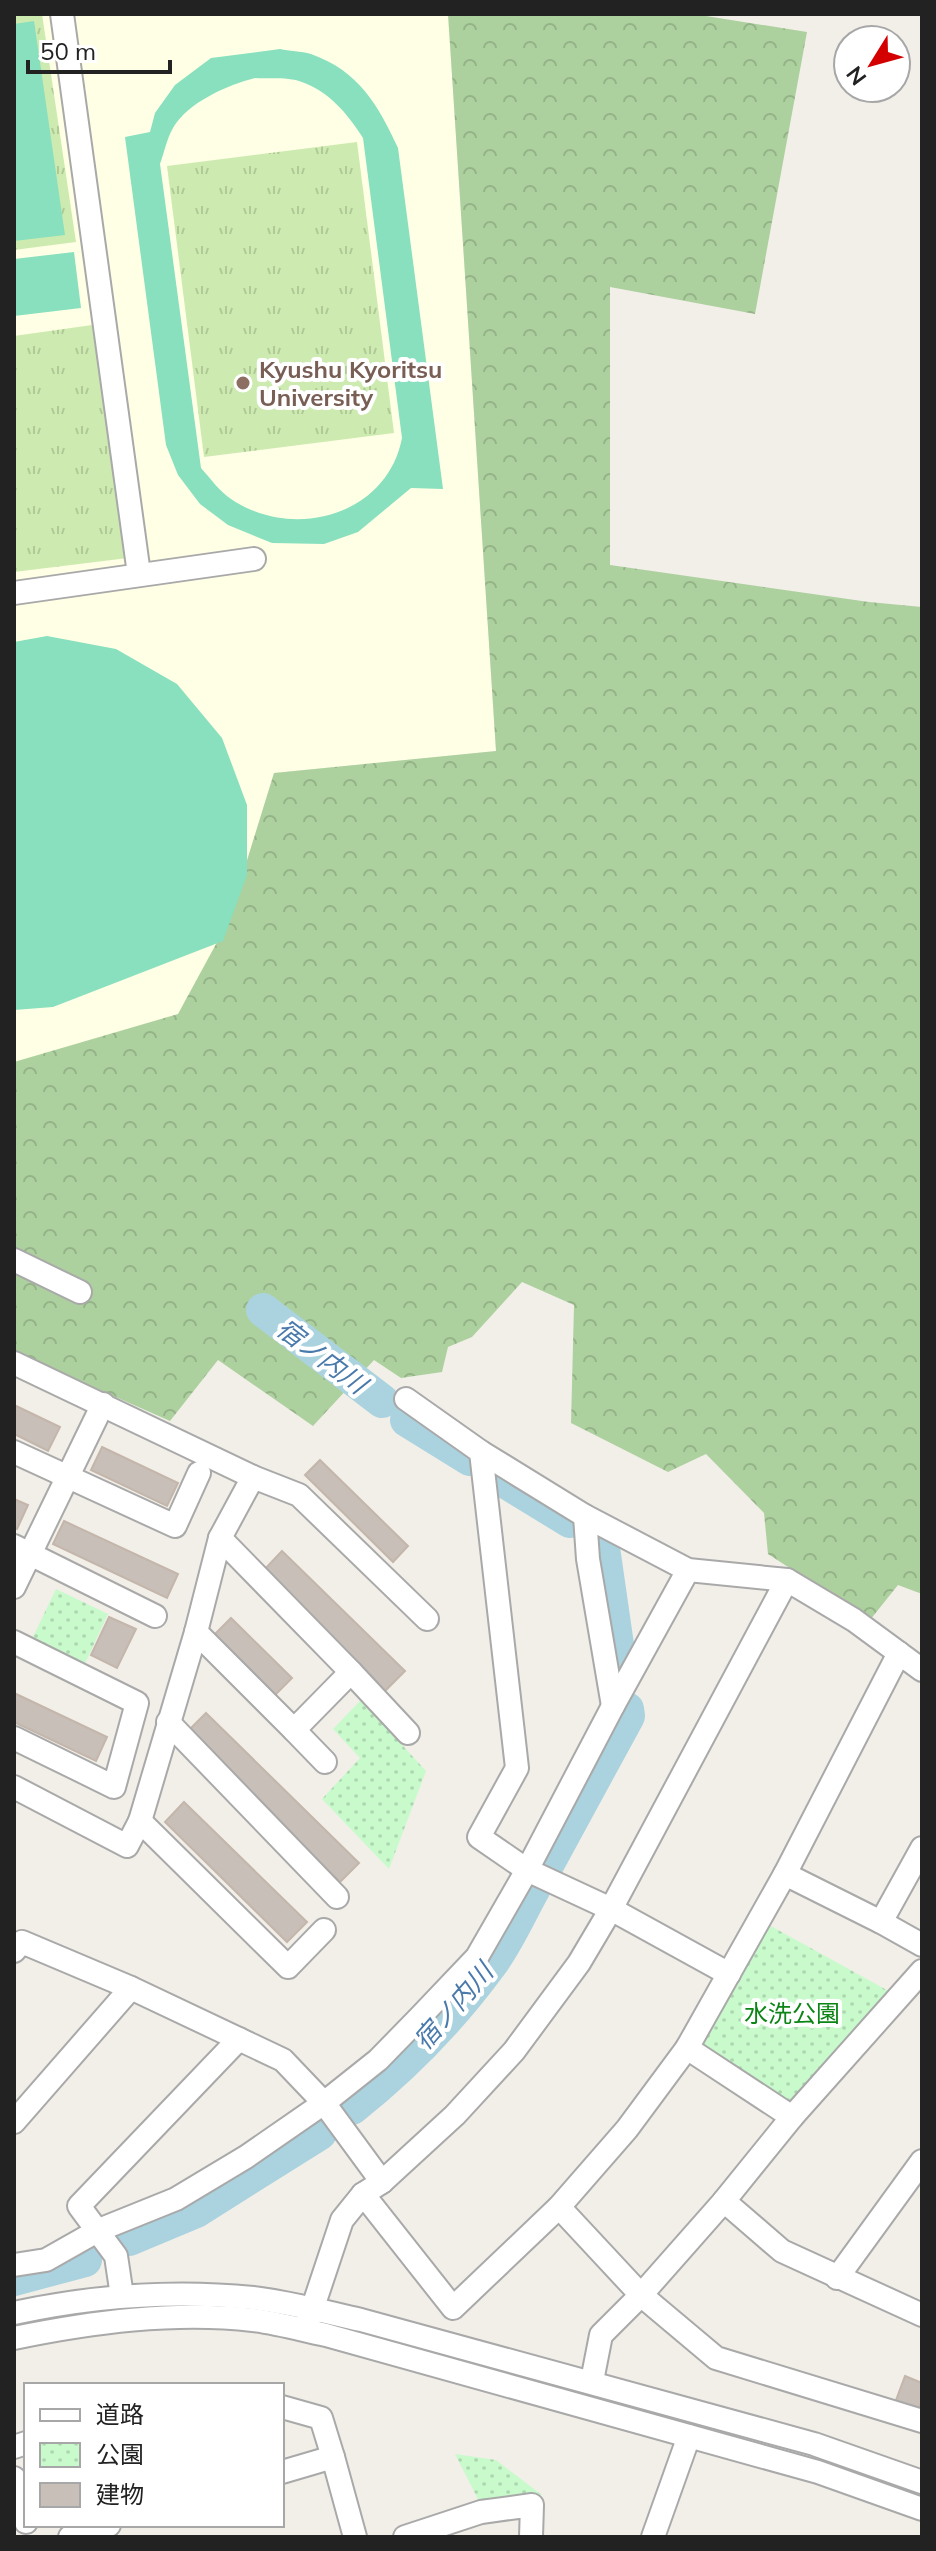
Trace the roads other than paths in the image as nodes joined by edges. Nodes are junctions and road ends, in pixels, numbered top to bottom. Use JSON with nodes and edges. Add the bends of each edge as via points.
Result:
{"nodes":[{"id":1,"x":62,"y":14,"type":"edge"},
{"id":2,"x":254,"y":559,"type":"dead end"},
{"id":3,"x":139,"y":574,"type":"junction"},
{"id":4,"x":14,"y":593,"type":"edge"},
{"id":5,"x":14,"y":1260,"type":"edge"},
{"id":6,"x":80,"y":1292,"type":"dead end"},
{"id":7,"x":14,"y":1363,"type":"edge"},
{"id":8,"x":406,"y":1399,"type":"dead end"},
{"id":9,"x":103,"y":1404,"type":"junction"},
{"id":10,"x":14,"y":1452,"type":"edge"},
{"id":11,"x":481,"y":1452,"type":"junction"},
{"id":12,"x":199,"y":1473,"type":"dead end"},
{"id":13,"x":68,"y":1477,"type":"junction"},
{"id":14,"x":253,"y":1477,"type":"junction"},
{"id":15,"x":585,"y":1516,"type":"junction"},
{"id":16,"x":220,"y":1538,"type":"junction"},
{"id":17,"x":22,"y":1550,"type":"edge"},
{"id":18,"x":688,"y":1570,"type":"junction"},
{"id":19,"x":787,"y":1580,"type":"junction"},
{"id":20,"x":14,"y":1587,"type":"edge"},
{"id":21,"x":155,"y":1616,"type":"dead end"},
{"id":22,"x":427,"y":1619,"type":"dead end"},
{"id":23,"x":196,"y":1632,"type":"junction"},
{"id":24,"x":14,"y":1642,"type":"edge"},
{"id":25,"x":899,"y":1653,"type":"junction"},
{"id":26,"x":922,"y":1670,"type":"edge"},
{"id":27,"x":351,"y":1672,"type":"junction"},
{"id":28,"x":613,"y":1706,"type":"junction"},
{"id":29,"x":168,"y":1722,"type":"junction"},
{"id":30,"x":294,"y":1730,"type":"junction"},
{"id":31,"x":408,"y":1733,"type":"dead end"},
{"id":32,"x":14,"y":1738,"type":"edge"},
{"id":33,"x":325,"y":1762,"type":"dead end"},
{"id":34,"x":14,"y":1787,"type":"edge"},
{"id":35,"x":140,"y":1821,"type":"junction"},
{"id":36,"x":922,"y":1848,"type":"edge"},
{"id":37,"x":527,"y":1870,"type":"junction"},
{"id":38,"x":785,"y":1874,"type":"junction"},
{"id":39,"x":337,"y":1897,"type":"dead end"},
{"id":40,"x":611,"y":1909,"type":"junction"},
{"id":41,"x":881,"y":1922,"type":"junction"},
{"id":42,"x":324,"y":1930,"type":"dead end"},
{"id":43,"x":922,"y":1945,"type":"edge"},
{"id":44,"x":14,"y":1951,"type":"edge"},
{"id":45,"x":922,"y":1971,"type":"edge"},
{"id":46,"x":729,"y":1974,"type":"junction"},
{"id":47,"x":131,"y":1988,"type":"junction"},
{"id":48,"x":239,"y":2039,"type":"junction"},
{"id":49,"x":687,"y":2048,"type":"junction"},
{"id":50,"x":324,"y":2103,"type":"junction"},
{"id":51,"x":792,"y":2117,"type":"junction"},
{"id":52,"x":14,"y":2122,"type":"edge"},
{"id":53,"x":922,"y":2161,"type":"edge"},
{"id":54,"x":372,"y":2188,"type":"junction"},
{"id":55,"x":724,"y":2201,"type":"junction"},
{"id":56,"x":559,"y":2207,"type":"junction"},
{"id":57,"x":99,"y":2230,"type":"junction"},
{"id":58,"x":14,"y":2265,"type":"edge"},
{"id":59,"x":837,"y":2278,"type":"junction"},
{"id":60,"x":641,"y":2295,"type":"junction"},
{"id":61,"x":122,"y":2296,"type":"junction"},
{"id":62,"x":312,"y":2309,"type":"junction"},
{"id":63,"x":14,"y":2313,"type":"edge"},
{"id":64,"x":922,"y":2315,"type":"edge"},
{"id":65,"x":305,"y":2331,"type":"junction"},
{"id":66,"x":14,"y":2338,"type":"edge"},
{"id":67,"x":592,"y":2381,"type":"junction"},
{"id":68,"x":284,"y":2408,"type":"edge"},
{"id":69,"x":922,"y":2421,"type":"edge"},
{"id":70,"x":689,"y":2436,"type":"junction"},
{"id":71,"x":333,"y":2457,"type":"junction"},
{"id":72,"x":284,"y":2471,"type":"edge"},
{"id":73,"x":14,"y":2478,"type":"edge"},
{"id":74,"x":922,"y":2482,"type":"edge"},
{"id":75,"x":922,"y":2509,"type":"edge"},
{"id":76,"x":24,"y":2516,"type":"edge"},
{"id":77,"x":102,"y":2527,"type":"edge"},
{"id":78,"x":70,"y":2537,"type":"edge"},
{"id":79,"x":355,"y":2537,"type":"edge"},
{"id":80,"x":405,"y":2537,"type":"edge"},
{"id":81,"x":531,"y":2537,"type":"edge"},
{"id":82,"x":653,"y":2537,"type":"edge"}],
"edges":[{"from":1,"to":3,"type":"street"},
{"from":2,"to":3,"type":"street"},
{"from":3,"to":4,"type":"street"},
{"from":5,"to":6,"type":"street"},
{"from":7,"to":9,"type":"street"},
{"from":8,"to":11,"type":"street"},
{"from":9,"to":13,"type":"street"},
{"from":9,"to":14,"type":"street"},
{"from":10,"to":13,"type":"street"},
{"from":11,"to":15,"type":"street"},
{"from":11,"to":37,"type":"street","via":[[517,1768],[479,1837]]},
{"from":12,"to":13,"type":"street","via":[[175,1526]]},
{"from":13,"to":17,"type":"street"},
{"from":14,"to":16,"type":"street"},
{"from":14,"to":22,"type":"street","via":[[299,1495]]},
{"from":15,"to":18,"type":"street"},
{"from":15,"to":28,"type":"street"},
{"from":16,"to":23,"type":"street"},
{"from":16,"to":27,"type":"street"},
{"from":17,"to":20,"type":"street"},
{"from":17,"to":21,"type":"street"},
{"from":18,"to":19,"type":"street"},
{"from":18,"to":28,"type":"street"},
{"from":19,"to":25,"type":"street"},
{"from":19,"to":40,"type":"street"},
{"from":23,"to":29,"type":"street"},
{"from":23,"to":30,"type":"street"},
{"from":24,"to":32,"type":"street","via":[[137,1703],[114,1787]]},
{"from":25,"to":26,"type":"street"},
{"from":25,"to":38,"type":"street"},
{"from":27,"to":30,"type":"street"},
{"from":27,"to":31,"type":"street"},
{"from":28,"to":37,"type":"street"},
{"from":29,"to":35,"type":"street"},
{"from":29,"to":39,"type":"street"},
{"from":30,"to":33,"type":"street"},
{"from":34,"to":35,"type":"street","via":[[127,1846]]},
{"from":35,"to":42,"type":"street","via":[[288,1967]]},
{"from":36,"to":41,"type":"street"},
{"from":37,"to":40,"type":"street"},
{"from":37,"to":50,"type":"street","via":[[477,1957],[378,2060]]},
{"from":38,"to":41,"type":"street"},
{"from":38,"to":46,"type":"street"},
{"from":40,"to":46,"type":"street"},
{"from":40,"to":54,"type":"street","via":[[579,1963],[514,2051],[455,2115]]},
{"from":41,"to":43,"type":"street"},
{"from":44,"to":47,"type":"street","via":[[22,1942]]},
{"from":45,"to":51,"type":"street"},
{"from":46,"to":49,"type":"street"},
{"from":47,"to":48,"type":"street"},
{"from":47,"to":52,"type":"street"},
{"from":48,"to":50,"type":"street","via":[[283,2060]]},
{"from":48,"to":57,"type":"street","via":[[79,2206]]},
{"from":49,"to":51,"type":"street"},
{"from":49,"to":56,"type":"street","via":[[627,2129]]},
{"from":50,"to":54,"type":"street"},
{"from":50,"to":57,"type":"street","via":[[176,2199]]},
{"from":51,"to":55,"type":"street"},
{"from":53,"to":59,"type":"street"},
{"from":54,"to":56,"type":"street","via":[[453,2308]]},
{"from":54,"to":62,"type":"street","via":[[342,2220]]},
{"from":55,"to":59,"type":"street","via":[[782,2251]]},
{"from":55,"to":60,"type":"street"},
{"from":56,"to":60,"type":"street"},
{"from":57,"to":58,"type":"street","via":[[46,2260]]},
{"from":57,"to":61,"type":"street","via":[[116,2256]]},
{"from":59,"to":64,"type":"street"},
{"from":60,"to":67,"type":"street","via":[[601,2335]]},
{"from":60,"to":69,"type":"street","via":[[716,2358]]},
{"from":61,"to":62,"type":"street","via":[[255,2298]]},
{"from":61,"to":63,"type":"street"},
{"from":62,"to":65,"type":"street"},
{"from":62,"to":67,"type":"street"},
{"from":65,"to":66,"type":"street","via":[[197,2317],[116,2321]]},
{"from":65,"to":70,"type":"street"},
{"from":67,"to":74,"type":"street","via":[[826,2448]]},
{"from":68,"to":71,"type":"street","via":[[321,2418]]},
{"from":70,"to":75,"type":"street","via":[[818,2472]]},
{"from":70,"to":82,"type":"street"},
{"from":71,"to":72,"type":"street"},
{"from":71,"to":79,"type":"street"},
{"from":73,"to":76,"type":"street"},
{"from":77,"to":78,"type":"street"},
{"from":80,"to":81,"type":"street","via":[[481,2512],[532,2505]]}]}
